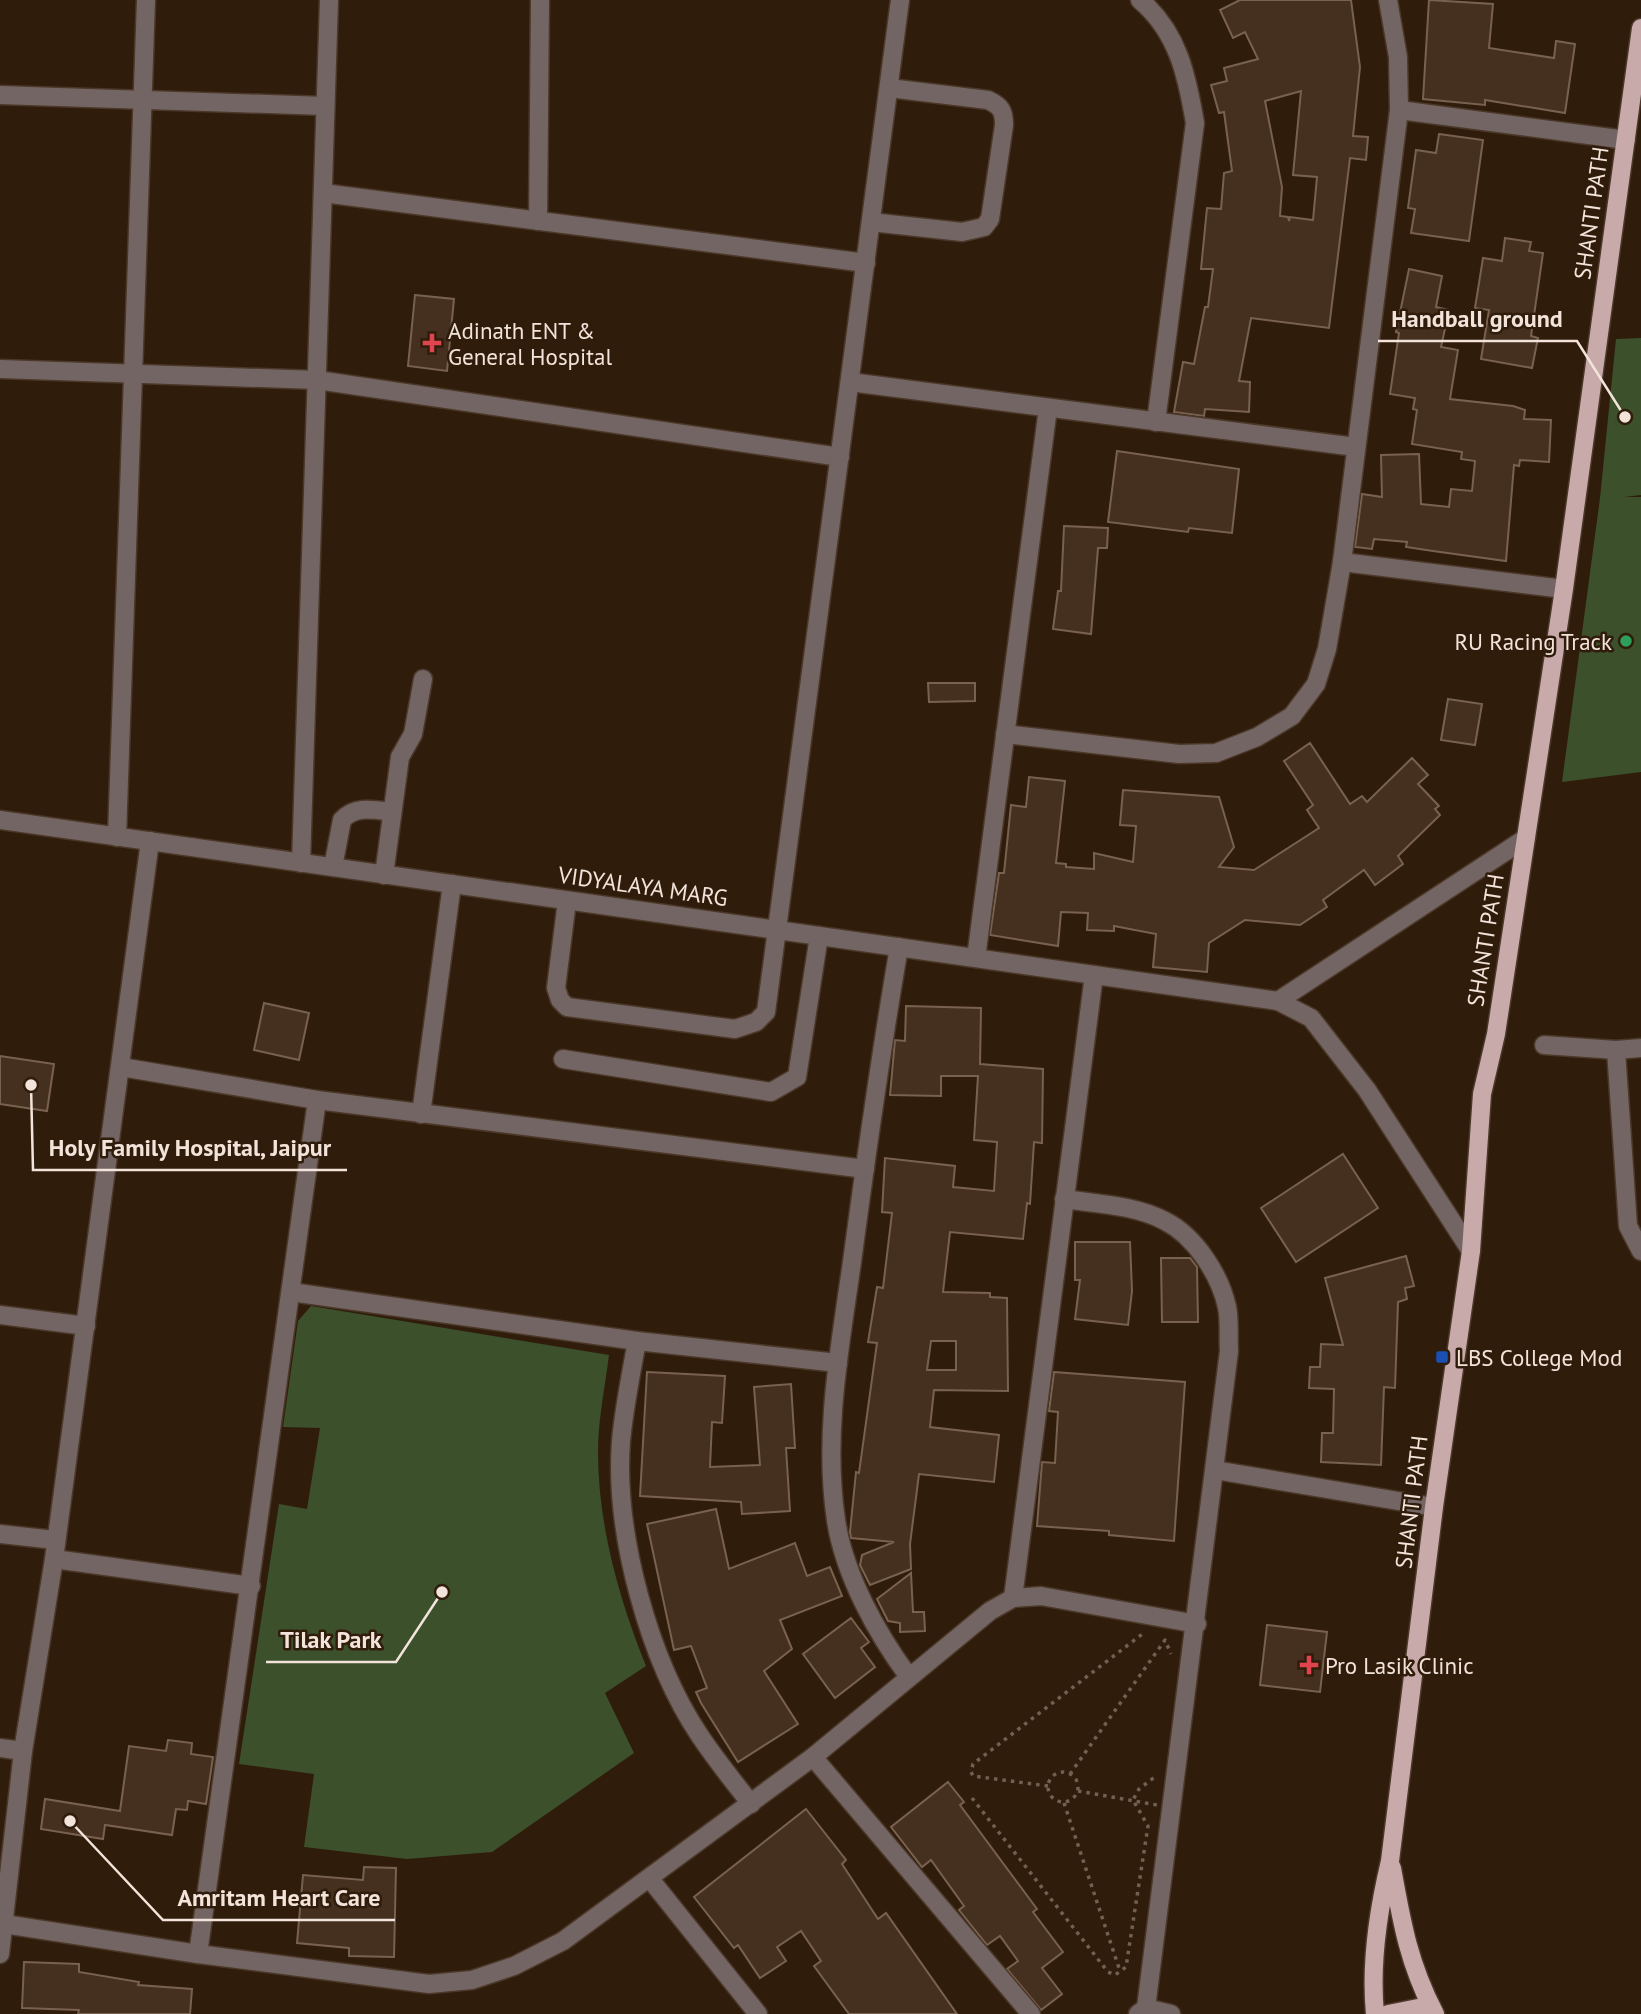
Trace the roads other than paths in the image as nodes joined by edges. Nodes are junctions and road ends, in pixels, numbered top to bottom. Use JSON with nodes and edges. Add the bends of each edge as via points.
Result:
{"nodes":[{"id":1,"x":146,"y":0,"type":"edge"},
{"id":2,"x":329,"y":0,"type":"edge"},
{"id":3,"x":540,"y":0,"type":"edge"},
{"id":4,"x":900,"y":0,"type":"edge"},
{"id":5,"x":1140,"y":0,"type":"edge"},
{"id":6,"x":1388,"y":0,"type":"edge"},
{"id":7,"x":1641,"y":28,"type":"edge"},
{"id":8,"x":889,"y":88,"type":"junction"},
{"id":9,"x":0,"y":95,"type":"edge"},
{"id":10,"x":141,"y":100,"type":"junction"},
{"id":11,"x":326,"y":106,"type":"junction"},
{"id":12,"x":1399,"y":110,"type":"junction"},
{"id":13,"x":1626,"y":140,"type":"junction"},
{"id":14,"x":323,"y":193,"type":"junction"},
{"id":15,"x":538,"y":221,"type":"junction"},
{"id":16,"x":871,"y":222,"type":"junction"},
{"id":17,"x":866,"y":263,"type":"junction"},
{"id":18,"x":0,"y":369,"type":"edge"},
{"id":19,"x":133,"y":373,"type":"junction"},
{"id":20,"x":317,"y":380,"type":"junction"},
{"id":21,"x":850,"y":382,"type":"junction"},
{"id":22,"x":1048,"y":408,"type":"junction"},
{"id":23,"x":1156,"y":422,"type":"junction"},
{"id":24,"x":1356,"y":447,"type":"junction"},
{"id":25,"x":840,"y":457,"type":"junction"},
{"id":26,"x":1342,"y":562,"type":"junction"},
{"id":27,"x":1564,"y":589,"type":"junction"},
{"id":28,"x":423,"y":679,"type":"dead end"},
{"id":29,"x":1005,"y":734,"type":"junction"},
{"id":30,"x":392,"y":812,"type":"junction"},
{"id":31,"x":0,"y":820,"type":"edge"},
{"id":32,"x":117,"y":837,"type":"junction"},
{"id":33,"x":1526,"y":838,"type":"junction"},
{"id":34,"x":150,"y":841,"type":"junction"},
{"id":35,"x":301,"y":863,"type":"junction"},
{"id":36,"x":333,"y":867,"type":"junction"},
{"id":37,"x":384,"y":875,"type":"junction"},
{"id":38,"x":452,"y":884,"type":"junction"},
{"id":39,"x":567,"y":901,"type":"junction"},
{"id":40,"x":779,"y":930,"type":"junction"},
{"id":41,"x":819,"y":936,"type":"junction"},
{"id":42,"x":899,"y":947,"type":"junction"},
{"id":43,"x":976,"y":958,"type":"junction"},
{"id":44,"x":1094,"y":975,"type":"junction"},
{"id":45,"x":1279,"y":1001,"type":"junction"},
{"id":46,"x":1544,"y":1045,"type":"dead end"},
{"id":47,"x":1641,"y":1048,"type":"edge"},
{"id":48,"x":1616,"y":1050,"type":"junction"},
{"id":49,"x":563,"y":1059,"type":"dead end"},
{"id":50,"x":121,"y":1067,"type":"junction"},
{"id":51,"x":317,"y":1100,"type":"junction"},
{"id":52,"x":421,"y":1114,"type":"junction"},
{"id":53,"x":864,"y":1169,"type":"junction"},
{"id":54,"x":1064,"y":1199,"type":"junction"},
{"id":55,"x":1471,"y":1251,"type":"junction"},
{"id":56,"x":1641,"y":1251,"type":"edge"},
{"id":57,"x":291,"y":1292,"type":"junction"},
{"id":58,"x":0,"y":1315,"type":"edge"},
{"id":59,"x":86,"y":1326,"type":"junction"},
{"id":60,"x":636,"y":1341,"type":"junction"},
{"id":61,"x":838,"y":1363,"type":"junction"},
{"id":62,"x":1215,"y":1470,"type":"junction"},
{"id":63,"x":1434,"y":1507,"type":"junction"},
{"id":64,"x":0,"y":1534,"type":"edge"},
{"id":65,"x":55,"y":1541,"type":"junction"},
{"id":66,"x":54,"y":1559,"type":"junction"},
{"id":67,"x":251,"y":1586,"type":"junction"},
{"id":68,"x":1013,"y":1598,"type":"junction"},
{"id":69,"x":1197,"y":1623,"type":"junction"},
{"id":70,"x":909,"y":1677,"type":"junction"},
{"id":71,"x":0,"y":1748,"type":"edge"},
{"id":72,"x":23,"y":1751,"type":"junction"},
{"id":73,"x":813,"y":1757,"type":"junction"},
{"id":74,"x":751,"y":1804,"type":"junction"},
{"id":75,"x":1390,"y":1861,"type":"junction"},
{"id":76,"x":650,"y":1879,"type":"junction"},
{"id":77,"x":4,"y":1924,"type":"junction"},
{"id":78,"x":0,"y":1954,"type":"edge"},
{"id":79,"x":198,"y":1954,"type":"junction"},
{"id":80,"x":1142,"y":2011,"type":"edge"},
{"id":81,"x":758,"y":2014,"type":"edge"},
{"id":82,"x":1031,"y":2014,"type":"edge"},
{"id":83,"x":1171,"y":2014,"type":"edge"},
{"id":84,"x":1375,"y":2014,"type":"edge"},
{"id":85,"x":1388,"y":2014,"type":"edge"},
{"id":86,"x":1430,"y":2014,"type":"edge"},
{"id":87,"x":1435,"y":2014,"type":"edge"}],
"edges":[{"from":1,"to":10,"type":"street"},
{"from":2,"to":11,"type":"street"},
{"from":3,"to":15,"type":"street"},
{"from":4,"to":8,"type":"street"},
{"from":5,"to":23,"type":"street","via":[[1155,13],[1177,46],[1195,124]]},
{"from":6,"to":12,"type":"street","via":[[1398,57]]},
{"from":7,"to":13,"type":"main road","name":"SHANTI PATH"},
{"from":8,"to":16,"type":"street"},
{"from":8,"to":16,"type":"street","via":[[988,100],[1004,113],[1004,125],[990,219],[984,227],[962,232]]},
{"from":9,"to":10,"type":"street"},
{"from":10,"to":11,"type":"street"},
{"from":10,"to":19,"type":"street"},
{"from":11,"to":14,"type":"street"},
{"from":12,"to":13,"type":"street"},
{"from":12,"to":24,"type":"street"},
{"from":13,"to":27,"type":"main road","name":"SHANTI PATH"},
{"from":14,"to":15,"type":"street"},
{"from":14,"to":20,"type":"street"},
{"from":15,"to":17,"type":"street"},
{"from":16,"to":17,"type":"street"},
{"from":17,"to":21,"type":"street"},
{"from":18,"to":19,"type":"street"},
{"from":19,"to":20,"type":"street"},
{"from":19,"to":32,"type":"street"},
{"from":20,"to":25,"type":"street"},
{"from":20,"to":35,"type":"street"},
{"from":21,"to":22,"type":"street"},
{"from":21,"to":25,"type":"street"},
{"from":22,"to":23,"type":"street"},
{"from":22,"to":29,"type":"street"},
{"from":23,"to":24,"type":"street"},
{"from":24,"to":26,"type":"street"},
{"from":25,"to":40,"type":"street"},
{"from":26,"to":27,"type":"street"},
{"from":26,"to":29,"type":"street","via":[[1316,684],[1292,716],[1257,737],[1216,753],[1179,754]]},
{"from":27,"to":33,"type":"main road","name":"SHANTI PATH"},
{"from":28,"to":30,"type":"street","via":[[413,734],[400,757]]},
{"from":29,"to":43,"type":"street"},
{"from":30,"to":36,"type":"street","via":[[361,809],[346,816]]},
{"from":30,"to":37,"type":"street"},
{"from":31,"to":32,"type":"street","name":"VIDYALAYA MARG"},
{"from":32,"to":34,"type":"street","name":"VIDYALAYA MARG"},
{"from":33,"to":45,"type":"street"},
{"from":33,"to":55,"type":"main road","name":"SHANTI PATH","via":[[1496,1034],[1482,1094]]},
{"from":34,"to":35,"type":"street","name":"VIDYALAYA MARG"},
{"from":34,"to":50,"type":"street"},
{"from":35,"to":36,"type":"street","name":"VIDYALAYA MARG"},
{"from":36,"to":37,"type":"street","name":"VIDYALAYA MARG"},
{"from":37,"to":38,"type":"street","name":"VIDYALAYA MARG"},
{"from":38,"to":39,"type":"street","name":"VIDYALAYA MARG"},
{"from":38,"to":52,"type":"street"},
{"from":39,"to":40,"type":"street","name":"VIDYALAYA MARG"},
{"from":39,"to":40,"type":"street","via":[[556,988],[559,1000],[567,1007],[653,1020],[735,1029],[756,1022],[766,1012]]},
{"from":40,"to":41,"type":"street","name":"VIDYALAYA MARG"},
{"from":41,"to":42,"type":"street","name":"VIDYALAYA MARG"},
{"from":41,"to":49,"type":"street","via":[[797,1077],[786,1085],[771,1092]]},
{"from":42,"to":43,"type":"street","name":"VIDYALAYA MARG"},
{"from":42,"to":53,"type":"street"},
{"from":43,"to":44,"type":"street","name":"VIDYALAYA MARG"},
{"from":44,"to":45,"type":"street","name":"VIDYALAYA MARG"},
{"from":44,"to":54,"type":"street"},
{"from":45,"to":55,"type":"street","name":"VIDYALAYA MARG","via":[[1311,1018],[1367,1090]]},
{"from":46,"to":48,"type":"street"},
{"from":47,"to":48,"type":"street"},
{"from":48,"to":56,"type":"street","via":[[1628,1226]]},
{"from":50,"to":51,"type":"street"},
{"from":50,"to":59,"type":"street"},
{"from":51,"to":52,"type":"street"},
{"from":51,"to":57,"type":"street"},
{"from":52,"to":53,"type":"street"},
{"from":53,"to":61,"type":"street"},
{"from":54,"to":62,"type":"street","via":[[1136,1210],[1166,1221],[1194,1244],[1216,1276],[1227,1308],[1229,1351]]},
{"from":54,"to":68,"type":"street"},
{"from":55,"to":63,"type":"main road","name":"SHANTI PATH"},
{"from":57,"to":60,"type":"street"},
{"from":57,"to":67,"type":"street"},
{"from":58,"to":59,"type":"street"},
{"from":59,"to":65,"type":"street"},
{"from":60,"to":61,"type":"street"},
{"from":60,"to":74,"type":"street","via":[[621,1442],[622,1500],[632,1561],[672,1685],[699,1735]]},
{"from":61,"to":70,"type":"street","via":[[830,1460],[836,1523],[860,1594],[883,1641]]},
{"from":62,"to":63,"type":"street"},
{"from":62,"to":69,"type":"street"},
{"from":63,"to":75,"type":"main road","name":"SHANTI PATH"},
{"from":64,"to":65,"type":"street"},
{"from":65,"to":66,"type":"street"},
{"from":66,"to":67,"type":"street"},
{"from":66,"to":72,"type":"street"},
{"from":67,"to":79,"type":"street"},
{"from":68,"to":69,"type":"street","via":[[1041,1596]]},
{"from":68,"to":70,"type":"street","via":[[990,1611]]},
{"from":69,"to":80,"type":"street"},
{"from":70,"to":73,"type":"street"},
{"from":71,"to":72,"type":"street"},
{"from":72,"to":77,"type":"street"},
{"from":73,"to":74,"type":"street"},
{"from":73,"to":82,"type":"street"},
{"from":74,"to":76,"type":"street"},
{"from":75,"to":84,"type":"main road","via":[[1380,1904]]},
{"from":75,"to":87,"type":"main road","via":[[1415,1977]]},
{"from":76,"to":79,"type":"street","via":[[564,1941],[514,1966],[472,1980],[429,1983]]},
{"from":76,"to":81,"type":"street"},
{"from":77,"to":78,"type":"street"},
{"from":77,"to":79,"type":"street"},
{"from":80,"to":83,"type":"street"},
{"from":85,"to":86,"type":"main road","via":[[1418,2008]]}]}
